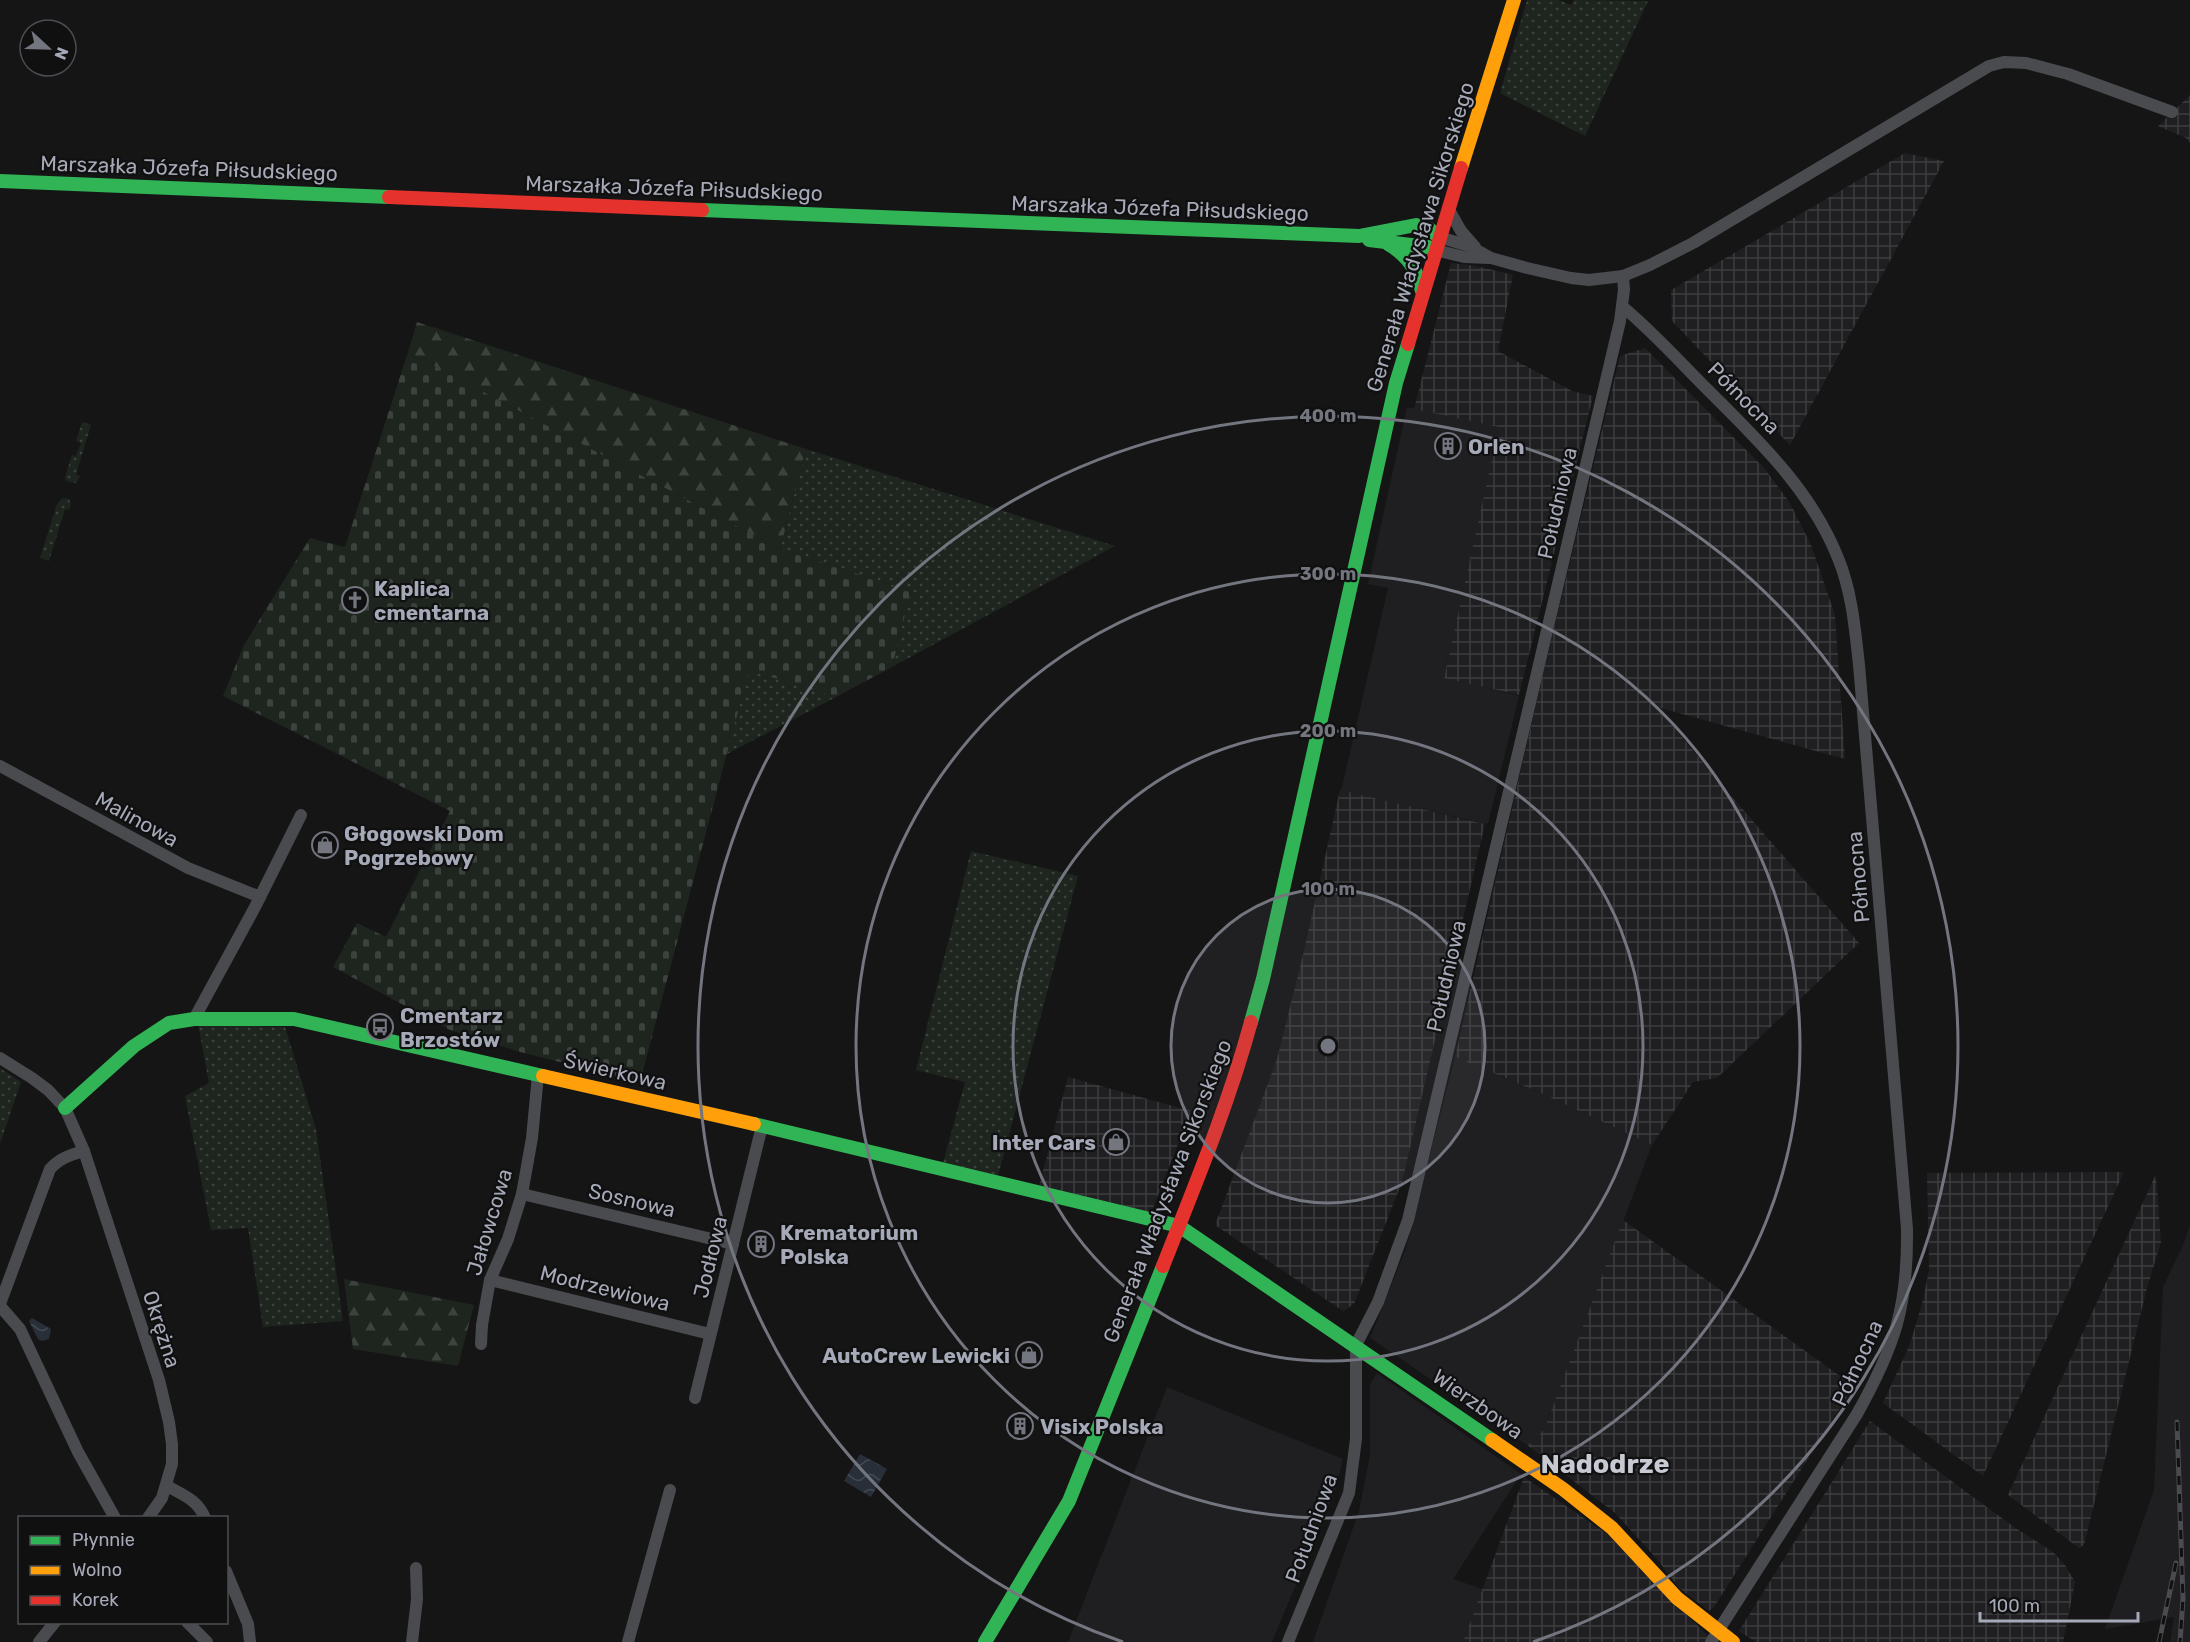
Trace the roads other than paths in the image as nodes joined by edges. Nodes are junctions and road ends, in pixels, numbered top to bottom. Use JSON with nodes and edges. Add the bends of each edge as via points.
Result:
{"nodes":[{"id":1,"x":1514,"y":0,"type":"edge"},
{"id":2,"x":2172,"y":112,"type":"dead end"},
{"id":3,"x":0,"y":181,"type":"edge"},
{"id":4,"x":1448,"y":208,"type":"junction"},
{"id":5,"x":1347,"y":237,"type":"junction"},
{"id":6,"x":1385,"y":242,"type":"junction"},
{"id":7,"x":1437,"y":243,"type":"junction"},
{"id":8,"x":1478,"y":250,"type":"junction"},
{"id":9,"x":1491,"y":258,"type":"junction"},
{"id":10,"x":1623,"y":276,"type":"junction"},
{"id":11,"x":1422,"y":292,"type":"junction"},
{"id":12,"x":1623,"y":307,"type":"junction"},
{"id":13,"x":0,"y":766,"type":"edge"},
{"id":14,"x":302,"y":815,"type":"dead end"},
{"id":15,"x":260,"y":897,"type":"junction"},
{"id":16,"x":194,"y":1018,"type":"junction"},
{"id":17,"x":0,"y":1058,"type":"edge"},
{"id":18,"x":538,"y":1075,"type":"junction"},
{"id":19,"x":65,"y":1108,"type":"junction"},
{"id":20,"x":762,"y":1126,"type":"junction"},
{"id":21,"x":84,"y":1151,"type":"junction"},
{"id":22,"x":522,"y":1194,"type":"junction"},
{"id":23,"x":1179,"y":1226,"type":"junction"},
{"id":24,"x":733,"y":1244,"type":"junction"},
{"id":25,"x":490,"y":1280,"type":"junction"},
{"id":26,"x":0,"y":1305,"type":"edge"},
{"id":27,"x":710,"y":1334,"type":"junction"},
{"id":28,"x":481,"y":1344,"type":"dead end"},
{"id":29,"x":1356,"y":1345,"type":"junction"},
{"id":30,"x":695,"y":1398,"type":"dead end"},
{"id":31,"x":167,"y":1486,"type":"junction"},
{"id":32,"x":670,"y":1490,"type":"dead end"},
{"id":33,"x":114,"y":1516,"type":"edge"},
{"id":34,"x":150,"y":1516,"type":"edge"},
{"id":35,"x":204,"y":1516,"type":"edge"},
{"id":36,"x":416,"y":1568,"type":"dead end"},
{"id":37,"x":228,"y":1576,"type":"edge"},
{"id":38,"x":54,"y":1624,"type":"edge"},
{"id":39,"x":188,"y":1624,"type":"edge"},
{"id":40,"x":1714,"y":1637,"type":"edge"},
{"id":41,"x":39,"y":1642,"type":"edge"},
{"id":42,"x":207,"y":1642,"type":"edge"},
{"id":43,"x":250,"y":1642,"type":"edge"},
{"id":44,"x":411,"y":1642,"type":"edge"},
{"id":45,"x":628,"y":1642,"type":"edge"},
{"id":46,"x":985,"y":1642,"type":"edge"},
{"id":47,"x":1288,"y":1642,"type":"edge"},
{"id":48,"x":1733,"y":1642,"type":"edge"}],
"edges":[{"from":1,"to":4,"type":"street","name":"Generała Władysława Sikorskiego"},
{"from":2,"to":10,"type":"street","via":[[2026,63],[1989,66],[1694,243]]},
{"from":3,"to":5,"type":"street","name":"Marszałka Józefa Piłsudskiego"},
{"from":4,"to":7,"type":"street","name":"Generała Władysława Sikorskiego"},
{"from":4,"to":8,"type":"street"},
{"from":5,"to":6,"type":"street","name":"Marszałka Józefa Piłsudskiego"},
{"from":5,"to":7,"type":"street","name":"Marszałka Józefa Piłsudskiego","via":[[1416,225],[1428,228]]},
{"from":6,"to":7,"type":"street","name":"Marszałka Józefa Piłsudskiego","via":[[1428,247]]},
{"from":6,"to":11,"type":"street","via":[[1412,262]]},
{"from":7,"to":8,"type":"street"},
{"from":7,"to":9,"type":"street","via":[[1464,257]]},
{"from":7,"to":11,"type":"street","name":"Generała Władysława Sikorskiego"},
{"from":8,"to":9,"type":"street"},
{"from":9,"to":10,"type":"street","via":[[1571,278]]},
{"from":10,"to":12,"type":"street"},
{"from":11,"to":23,"type":"street","name":"Generała Władysława Sikorskiego","via":[[1387,420],[1263,979],[1237,1074]]},
{"from":12,"to":29,"type":"street","name":"Południowa","via":[[1408,1220],[1378,1302]]},
{"from":12,"to":40,"type":"street","name":"Północna","via":[[1781,464],[1814,510],[1845,576],[1859,665],[1907,1228],[1902,1312],[1876,1379]]},
{"from":13,"to":15,"type":"street","name":"Malinowa","via":[[188,868]]},
{"from":14,"to":15,"type":"street"},
{"from":15,"to":16,"type":"street"},
{"from":16,"to":18,"type":"street","name":"Świerkowa","via":[[294,1019]]},
{"from":16,"to":19,"type":"street","name":"Świerkowa","via":[[169,1023],[150,1034]]},
{"from":17,"to":19,"type":"street","name":"Okrężna","via":[[48,1090]]},
{"from":18,"to":20,"type":"street","name":"Świerkowa"},
{"from":18,"to":22,"type":"street","name":"Jałowcowa"},
{"from":19,"to":21,"type":"street","name":"Okrężna"},
{"from":20,"to":23,"type":"street","name":"Świerkowa"},
{"from":20,"to":24,"type":"street","name":"Jodłowa"},
{"from":21,"to":26,"type":"street","via":[[65,1156],[51,1169]]},
{"from":21,"to":31,"type":"street","name":"Okrężna","via":[[161,1391],[172,1444]]},
{"from":22,"to":24,"type":"street","name":"Sosnowa"},
{"from":22,"to":25,"type":"street","name":"Jałowcowa"},
{"from":23,"to":29,"type":"street","name":"Wierzbowa"},
{"from":23,"to":46,"type":"street","name":"Generała Władysława Sikorskiego","via":[[1068,1501]]},
{"from":24,"to":27,"type":"street","name":"Jodłowa"},
{"from":25,"to":27,"type":"street","name":"Modrzewiowa"},
{"from":25,"to":28,"type":"street","name":"Jałowcowa"},
{"from":26,"to":33,"type":"street","via":[[20,1329],[78,1452]]},
{"from":27,"to":30,"type":"street","name":"Jodłowa"},
{"from":29,"to":40,"type":"street","name":"Wierzbowa","via":[[1595,1513]]},
{"from":29,"to":47,"type":"street","name":"Południowa","via":[[1356,1439],[1349,1493]]},
{"from":31,"to":34,"type":"street","name":"Okrężna"},
{"from":31,"to":35,"type":"street","via":[[199,1505]]},
{"from":32,"to":45,"type":"street"},
{"from":36,"to":44,"type":"street","via":[[417,1599]]},
{"from":37,"to":43,"type":"street","via":[[248,1624]]},
{"from":38,"to":41,"type":"street"},
{"from":39,"to":42,"type":"street"},
{"from":40,"to":48,"type":"street","name":"Wierzbowa"}]}
